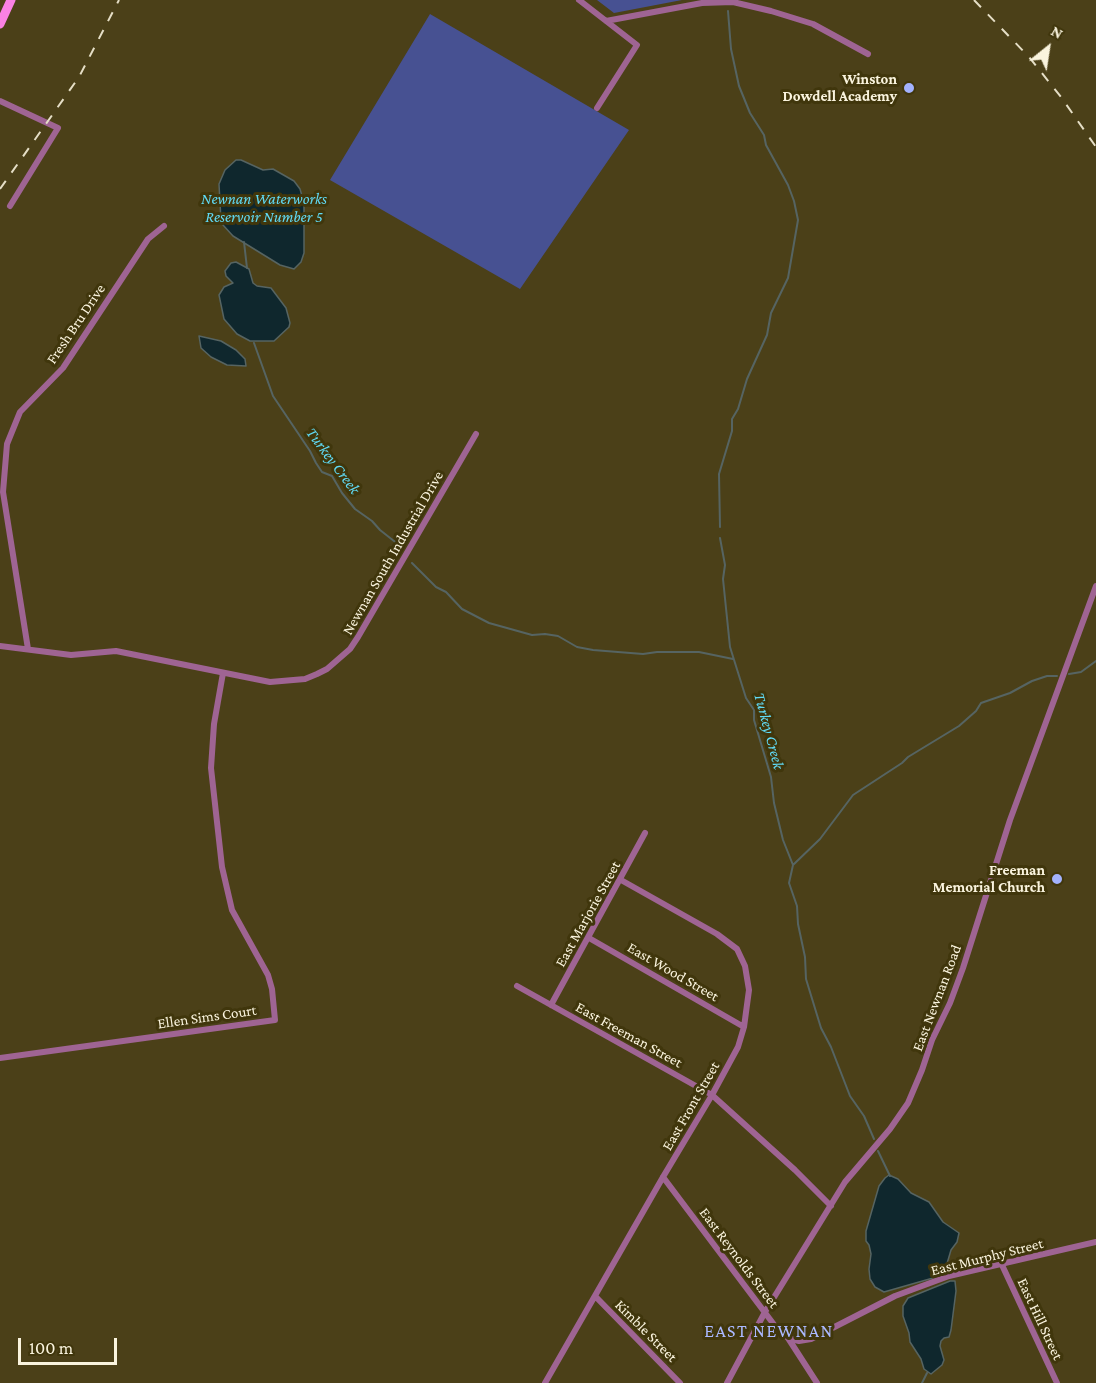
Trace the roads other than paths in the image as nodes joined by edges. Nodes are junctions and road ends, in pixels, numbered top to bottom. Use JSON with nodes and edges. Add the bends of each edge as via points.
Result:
{"nodes":[{"id":1,"x":11,"y":0,"type":"edge"},
{"id":2,"x":579,"y":0,"type":"edge"},
{"id":3,"x":606,"y":21,"type":"junction"},
{"id":4,"x":0,"y":24,"type":"edge"},
{"id":5,"x":867,"y":54,"type":"dead end"},
{"id":6,"x":0,"y":101,"type":"edge"},
{"id":7,"x":597,"y":108,"type":"dead end"},
{"id":8,"x":10,"y":206,"type":"dead end"},
{"id":9,"x":164,"y":226,"type":"dead end"},
{"id":10,"x":476,"y":434,"type":"dead end"},
{"id":11,"x":1096,"y":586,"type":"edge"},
{"id":12,"x":0,"y":645,"type":"edge"},
{"id":13,"x":28,"y":649,"type":"junction"},
{"id":14,"x":223,"y":673,"type":"junction"},
{"id":15,"x":645,"y":833,"type":"dead end"},
{"id":16,"x":621,"y":880,"type":"junction"},
{"id":17,"x":589,"y":938,"type":"junction"},
{"id":18,"x":518,"y":986,"type":"dead end"},
{"id":19,"x":551,"y":1005,"type":"junction"},
{"id":20,"x":744,"y":1027,"type":"junction"},
{"id":21,"x":0,"y":1058,"type":"edge"},
{"id":22,"x":712,"y":1095,"type":"junction"},
{"id":23,"x":663,"y":1177,"type":"junction"},
{"id":24,"x":831,"y":1206,"type":"junction"},
{"id":25,"x":1096,"y":1244,"type":"edge"},
{"id":26,"x":1002,"y":1265,"type":"junction"},
{"id":27,"x":594,"y":1296,"type":"junction"},
{"id":28,"x":765,"y":1312,"type":"junction"},
{"id":29,"x":788,"y":1338,"type":"junction"},
{"id":30,"x":545,"y":1383,"type":"edge"},
{"id":31,"x":680,"y":1383,"type":"edge"},
{"id":32,"x":727,"y":1383,"type":"edge"},
{"id":33,"x":817,"y":1383,"type":"edge"},
{"id":34,"x":1057,"y":1383,"type":"edge"}],
"edges":[{"from":1,"to":4,"type":"main road"},
{"from":2,"to":3,"type":"street"},
{"from":3,"to":5,"type":"street","via":[[702,3],[733,2],[813,24]]},
{"from":3,"to":7,"type":"street","via":[[637,45]]},
{"from":6,"to":8,"type":"street","via":[[58,128]]},
{"from":9,"to":13,"type":"street","name":"Fresh Bru Drive","via":[[148,239],[63,368],[20,412],[7,444],[3,492]]},
{"from":10,"to":14,"type":"street","name":"Newnan South Industrial Drive","via":[[350,649],[327,669],[305,679],[270,682]]},
{"from":11,"to":24,"type":"street","name":"East Newnan Road","via":[[1010,820],[963,968],[908,1103],[845,1182]]},
{"from":12,"to":13,"type":"street","name":"Newnan South Industrial Drive"},
{"from":13,"to":14,"type":"street","name":"Newnan South Industrial Drive","via":[[71,655],[116,651]]},
{"from":14,"to":21,"type":"street","name":"Ellen Sims Court","via":[[211,768],[222,867],[232,910],[268,975],[275,1020]]},
{"from":15,"to":16,"type":"street","name":"East Marjorie Street"},
{"from":16,"to":17,"type":"street","name":"East Marjorie Street"},
{"from":16,"to":20,"type":"street","name":"East Front Street","via":[[737,949],[749,990]]},
{"from":17,"to":19,"type":"street","name":"East Marjorie Street"},
{"from":17,"to":20,"type":"street","name":"East Wood Street"},
{"from":18,"to":19,"type":"street","name":"East Freeman Street"},
{"from":19,"to":22,"type":"street","name":"East Freeman Street"},
{"from":20,"to":22,"type":"street","name":"East Front Street","via":[[738,1047]]},
{"from":22,"to":23,"type":"street","name":"East Front Street"},
{"from":22,"to":24,"type":"street","name":"East Freeman Street"},
{"from":23,"to":27,"type":"street","name":"East Front Street"},
{"from":23,"to":28,"type":"street","name":"East Reynolds Street"},
{"from":24,"to":28,"type":"street","name":"East Newnan Road"},
{"from":25,"to":26,"type":"street","name":"East Murphy Street"},
{"from":26,"to":29,"type":"street","name":"East Murphy Street","via":[[949,1276],[895,1296],[811,1339]]},
{"from":26,"to":34,"type":"street","name":"East Hill Street"},
{"from":27,"to":30,"type":"street","name":"East Front Street"},
{"from":27,"to":31,"type":"street","name":"Kimble Street"},
{"from":28,"to":29,"type":"street","name":"East Reynolds Street"},
{"from":28,"to":32,"type":"street","name":"East Newnan Road"},
{"from":29,"to":33,"type":"street","name":"East Reynolds Street"}]}
